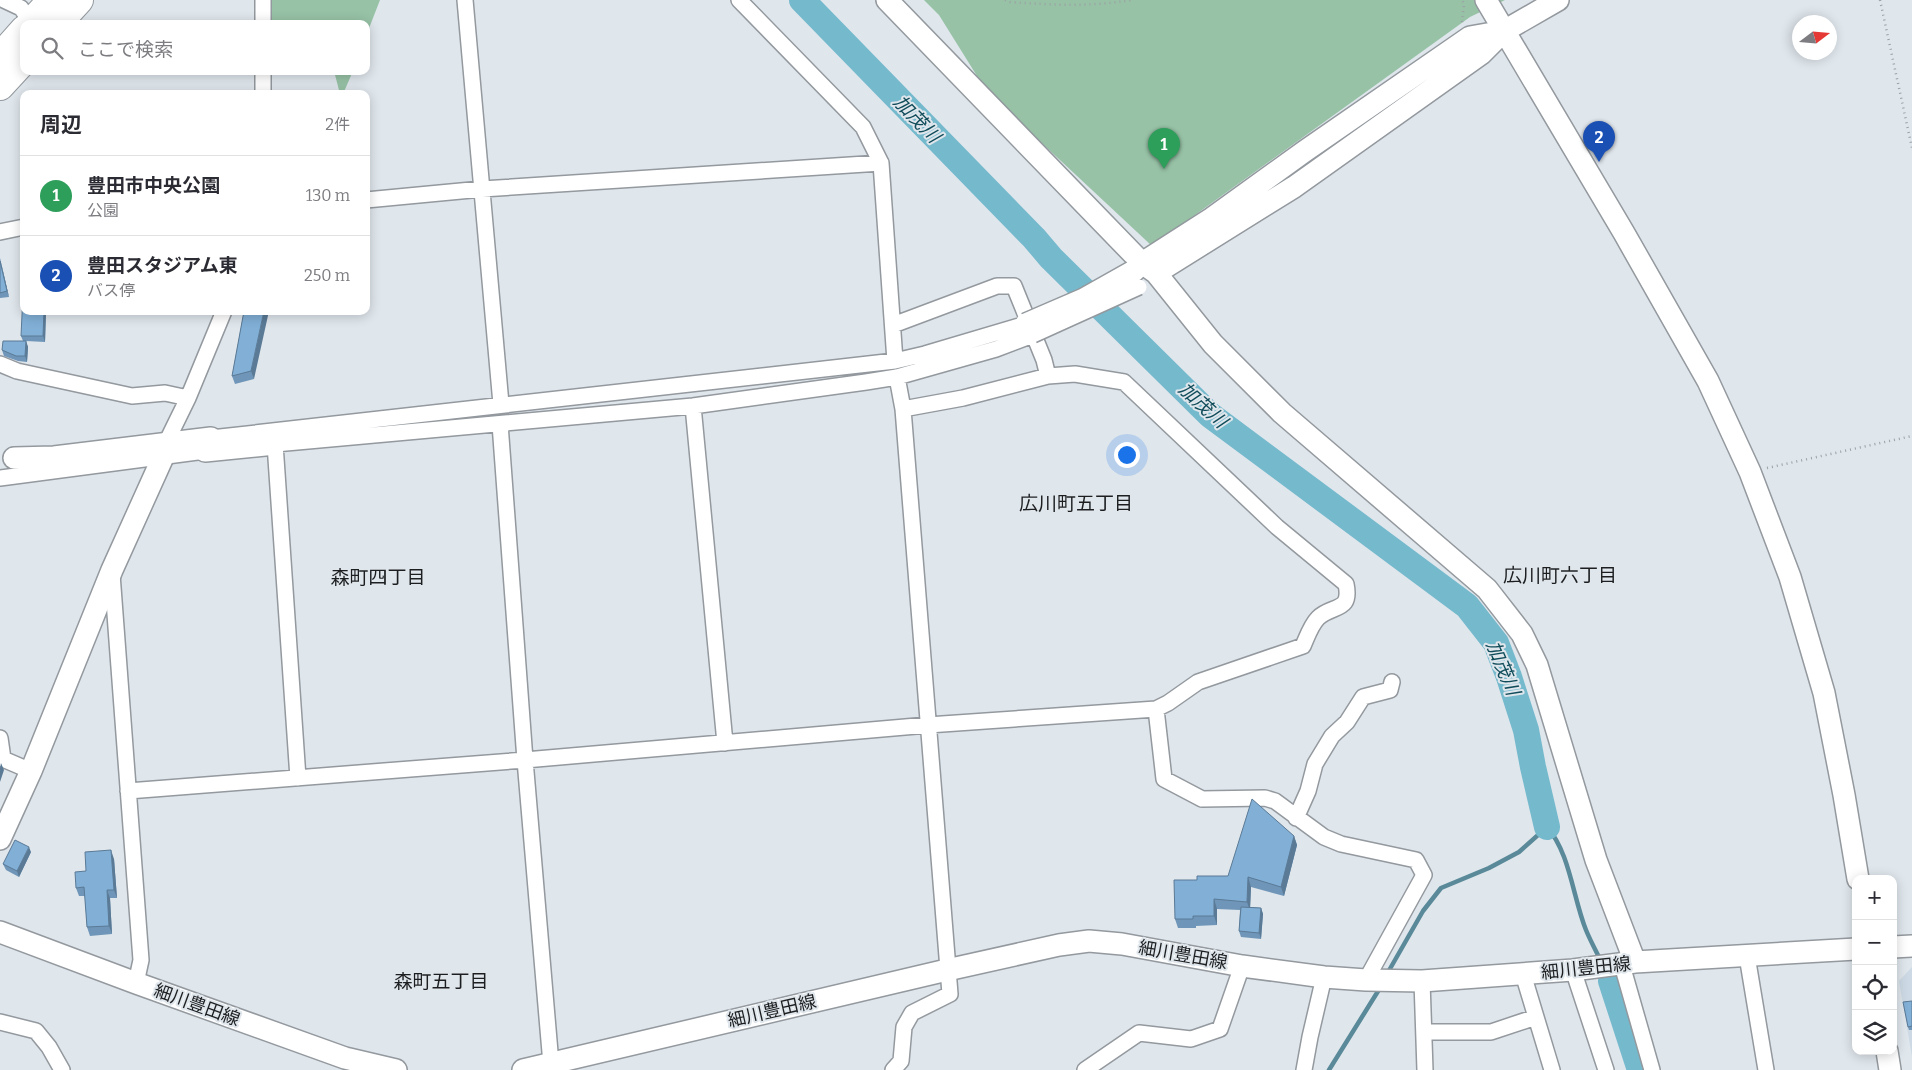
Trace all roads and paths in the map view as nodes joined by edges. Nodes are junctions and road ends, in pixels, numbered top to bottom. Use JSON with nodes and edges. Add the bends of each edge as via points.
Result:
{"nodes":[{"id":1,"x":4,"y":0,"type":"edge"},
{"id":2,"x":52,"y":0,"type":"edge"},
{"id":3,"x":79,"y":0,"type":"edge"},
{"id":4,"x":263,"y":0,"type":"edge"},
{"id":5,"x":465,"y":0,"type":"edge"},
{"id":6,"x":739,"y":0,"type":"edge"},
{"id":7,"x":887,"y":0,"type":"edge"},
{"id":8,"x":1005,"y":0,"type":"edge"},
{"id":9,"x":1132,"y":0,"type":"edge"},
{"id":10,"x":1486,"y":0,"type":"edge"},
{"id":11,"x":1558,"y":0,"type":"edge"},
{"id":12,"x":1880,"y":0,"type":"edge"},
{"id":13,"x":31,"y":20,"type":"edge"},
{"id":14,"x":38,"y":20,"type":"edge"},
{"id":15,"x":44,"y":20,"type":"edge"},
{"id":16,"x":263,"y":20,"type":"edge"},
{"id":17,"x":1504,"y":31,"type":"junction"},
{"id":18,"x":20,"y":39,"type":"edge"},
{"id":19,"x":0,"y":57,"type":"edge"},
{"id":20,"x":20,"y":64,"type":"edge"},
{"id":21,"x":263,"y":75,"type":"edge"},
{"id":22,"x":0,"y":86,"type":"edge"},
{"id":23,"x":263,"y":90,"type":"edge"},
{"id":24,"x":1912,"y":148,"type":"edge"},
{"id":25,"x":881,"y":163,"type":"junction"},
{"id":26,"x":482,"y":189,"type":"junction"},
{"id":27,"x":370,"y":200,"type":"edge"},
{"id":28,"x":20,"y":228,"type":"edge"},
{"id":29,"x":0,"y":232,"type":"edge"},
{"id":30,"x":1142,"y":274,"type":"junction"},
{"id":31,"x":222,"y":315,"type":"edge"},
{"id":32,"x":894,"y":325,"type":"junction"},
{"id":33,"x":1029,"y":330,"type":"junction"},
{"id":34,"x":895,"y":361,"type":"junction"},
{"id":35,"x":0,"y":364,"type":"edge"},
{"id":36,"x":1048,"y":376,"type":"junction"},
{"id":37,"x":897,"y":377,"type":"junction"},
{"id":38,"x":188,"y":398,"type":"junction"},
{"id":39,"x":500,"y":404,"type":"junction"},
{"id":40,"x":693,"y":406,"type":"junction"},
{"id":41,"x":903,"y":409,"type":"junction"},
{"id":42,"x":500,"y":424,"type":"junction"},
{"id":43,"x":1912,"y":436,"type":"edge"},
{"id":44,"x":208,"y":444,"type":"junction"},
{"id":45,"x":275,"y":444,"type":"junction"},
{"id":46,"x":164,"y":451,"type":"junction"},
{"id":47,"x":7,"y":458,"type":"edge"},
{"id":48,"x":1750,"y":472,"type":"junction"},
{"id":49,"x":0,"y":478,"type":"edge"},
{"id":50,"x":112,"y":570,"type":"junction"},
{"id":51,"x":1392,"y":682,"type":"dead end"},
{"id":52,"x":1156,"y":709,"type":"junction"},
{"id":53,"x":928,"y":725,"type":"junction"},
{"id":54,"x":0,"y":738,"type":"edge"},
{"id":55,"x":725,"y":743,"type":"junction"},
{"id":56,"x":2,"y":759,"type":"edge"},
{"id":57,"x":525,"y":760,"type":"junction"},
{"id":58,"x":31,"y":770,"type":"junction"},
{"id":59,"x":298,"y":778,"type":"junction"},
{"id":60,"x":128,"y":791,"type":"junction"},
{"id":61,"x":1296,"y":818,"type":"junction"},
{"id":62,"x":0,"y":838,"type":"edge"},
{"id":63,"x":1857,"y":875,"type":"edge"},
{"id":64,"x":0,"y":932,"type":"edge"},
{"id":65,"x":1912,"y":946,"type":"edge"},
{"id":66,"x":1897,"y":947,"type":"edge"},
{"id":67,"x":1852,"y":949,"type":"edge"},
{"id":68,"x":1747,"y":956,"type":"junction"},
{"id":69,"x":1625,"y":964,"type":"junction"},
{"id":70,"x":1242,"y":966,"type":"junction"},
{"id":71,"x":947,"y":970,"type":"junction"},
{"id":72,"x":1573,"y":970,"type":"junction"},
{"id":73,"x":1523,"y":974,"type":"junction"},
{"id":74,"x":1324,"y":977,"type":"junction"},
{"id":75,"x":1366,"y":980,"type":"junction"},
{"id":76,"x":1422,"y":981,"type":"junction"},
{"id":77,"x":136,"y":983,"type":"junction"},
{"id":78,"x":1536,"y":1017,"type":"junction"},
{"id":79,"x":0,"y":1022,"type":"edge"},
{"id":80,"x":1424,"y":1032,"type":"junction"},
{"id":81,"x":1888,"y":1055,"type":"edge"},
{"id":82,"x":551,"y":1064,"type":"junction"},
{"id":83,"x":62,"y":1070,"type":"edge"},
{"id":84,"x":396,"y":1070,"type":"edge"},
{"id":85,"x":523,"y":1070,"type":"edge"},
{"id":86,"x":893,"y":1070,"type":"edge"},
{"id":87,"x":1085,"y":1070,"type":"edge"},
{"id":88,"x":1304,"y":1070,"type":"edge"},
{"id":89,"x":1425,"y":1070,"type":"edge"},
{"id":90,"x":1552,"y":1070,"type":"edge"},
{"id":91,"x":1606,"y":1070,"type":"edge"},
{"id":92,"x":1652,"y":1070,"type":"edge"},
{"id":93,"x":1766,"y":1070,"type":"edge"},
{"id":94,"x":1890,"y":1070,"type":"edge"}],
"edges":[{"from":1,"to":13,"type":"street","via":[[20,8]]},
{"from":2,"to":14,"type":"highway"},
{"from":3,"to":15,"type":"highway"},
{"from":4,"to":16,"type":"street"},
{"from":5,"to":26,"type":"street"},
{"from":6,"to":25,"type":"street","via":[[863,127]]},
{"from":7,"to":30,"type":"street"},
{"from":8,"to":9,"type":"path","via":[[1103,5]]},
{"from":10,"to":17,"type":"street"},
{"from":11,"to":17,"type":"street"},
{"from":12,"to":24,"type":"path"},
{"from":17,"to":30,"type":"street","via":[[1481,54],[1294,186]]},
{"from":17,"to":48,"type":"street","via":[[1708,381]]},
{"from":18,"to":19,"type":"highway"},
{"from":20,"to":22,"type":"highway"},
{"from":21,"to":23,"type":"street"},
{"from":25,"to":26,"type":"street"},
{"from":25,"to":32,"type":"street"},
{"from":26,"to":27,"type":"street"},
{"from":26,"to":39,"type":"street"},
{"from":28,"to":29,"type":"street"},
{"from":30,"to":33,"type":"street","bridge":true,"via":[[1084,299]]},
{"from":30,"to":69,"type":"street","via":[[1282,413],[1487,589],[1522,634],[1548,695]]},
{"from":31,"to":38,"type":"street"},
{"from":32,"to":34,"type":"street"},
{"from":32,"to":36,"type":"street","via":[[997,286],[1014,286]]},
{"from":33,"to":34,"type":"street"},
{"from":33,"to":37,"type":"street","via":[[996,348]]},
{"from":34,"to":39,"type":"street"},
{"from":35,"to":38,"type":"street","via":[[17,371],[132,396],[165,393]]},
{"from":36,"to":41,"type":"street","via":[[963,398]]},
{"from":36,"to":52,"type":"street","via":[[1075,374],[1124,382],[1277,527],[1346,584],[1346,601],[1320,616],[1303,646],[1198,682]]},
{"from":37,"to":40,"type":"street"},
{"from":37,"to":41,"type":"street"},
{"from":38,"to":46,"type":"street"},
{"from":39,"to":44,"type":"street"},
{"from":40,"to":42,"type":"street"},
{"from":40,"to":55,"type":"street"},
{"from":41,"to":53,"type":"street"},
{"from":42,"to":45,"type":"street"},
{"from":42,"to":57,"type":"street"},
{"from":43,"to":48,"type":"path"},
{"from":44,"to":45,"type":"street"},
{"from":44,"to":46,"type":"street"},
{"from":45,"to":59,"type":"street"},
{"from":46,"to":47,"type":"street"},
{"from":46,"to":49,"type":"street"},
{"from":46,"to":50,"type":"street"},
{"from":48,"to":63,"type":"street","via":[[1790,577],[1824,693]]},
{"from":50,"to":58,"type":"street"},
{"from":50,"to":60,"type":"street"},
{"from":51,"to":61,"type":"street","via":[[1390,690],[1363,697],[1347,722],[1332,736],[1315,764],[1308,792]]},
{"from":52,"to":53,"type":"street"},
{"from":52,"to":61,"type":"street","via":[[1164,779],[1202,799],[1265,798],[1275,801]]},
{"from":53,"to":55,"type":"street"},
{"from":53,"to":71,"type":"street"},
{"from":54,"to":56,"type":"street"},
{"from":55,"to":57,"type":"street"},
{"from":56,"to":58,"type":"street"},
{"from":57,"to":59,"type":"street"},
{"from":57,"to":82,"type":"street"},
{"from":58,"to":62,"type":"street"},
{"from":59,"to":60,"type":"street"},
{"from":60,"to":77,"type":"street","via":[[141,960]]},
{"from":61,"to":75,"type":"street","via":[[1324,837],[1342,844],[1416,860],[1424,875]]},
{"from":64,"to":77,"type":"street","name":"細川豊田線"},
{"from":65,"to":66,"type":"street"},
{"from":67,"to":68,"type":"street","name":"細川豊田線"},
{"from":68,"to":69,"type":"street","name":"細川豊田線"},
{"from":68,"to":93,"type":"street"},
{"from":69,"to":72,"type":"street","name":"細川豊田線"},
{"from":69,"to":92,"type":"street"},
{"from":70,"to":71,"type":"street","name":"細川豊田線","via":[[1089,941]]},
{"from":70,"to":74,"type":"street","name":"細川豊田線"},
{"from":70,"to":87,"type":"street","via":[[1220,1029],[1191,1039],[1139,1033]]},
{"from":71,"to":82,"type":"street","name":"細川豊田線"},
{"from":71,"to":86,"type":"street","via":[[950,994],[912,1013],[904,1027],[901,1061]]},
{"from":72,"to":73,"type":"street","name":"細川豊田線"},
{"from":72,"to":91,"type":"street"},
{"from":73,"to":76,"type":"street","name":"細川豊田線"},
{"from":73,"to":78,"type":"street"},
{"from":74,"to":75,"type":"street","name":"細川豊田線"},
{"from":74,"to":88,"type":"street"},
{"from":75,"to":76,"type":"street","name":"細川豊田線"},
{"from":76,"to":80,"type":"street"},
{"from":77,"to":84,"type":"street","name":"細川豊田線","via":[[345,1058]]},
{"from":78,"to":80,"type":"street","via":[[1492,1032]]},
{"from":78,"to":90,"type":"street"},
{"from":79,"to":83,"type":"street","via":[[36,1031]]},
{"from":80,"to":89,"type":"street"},
{"from":81,"to":94,"type":"street"},
{"from":82,"to":85,"type":"street","name":"細川豊田線"}]}
